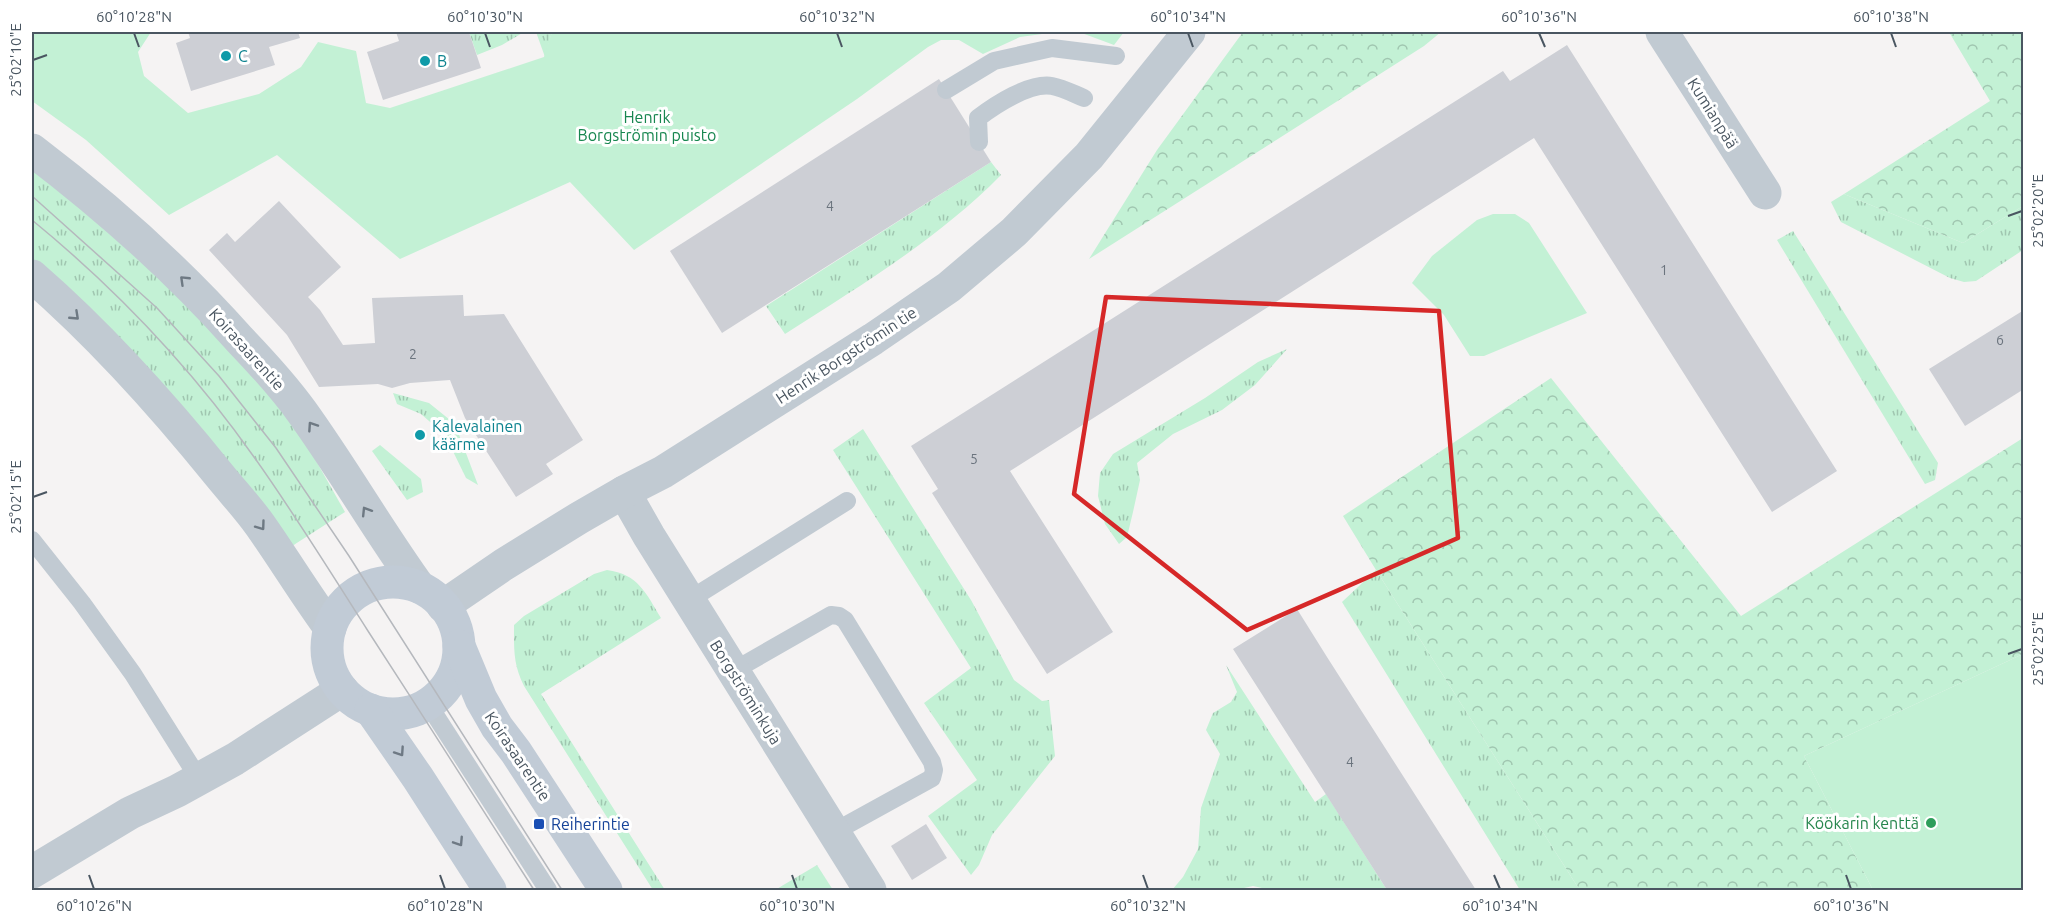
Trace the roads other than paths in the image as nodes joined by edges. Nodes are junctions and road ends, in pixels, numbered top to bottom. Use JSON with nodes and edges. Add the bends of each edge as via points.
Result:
{"nodes":[{"id":1,"x":1189,"y":32,"type":"edge"},
{"id":2,"x":1662,"y":32,"type":"edge"},
{"id":3,"x":1116,"y":56,"type":"dead end"},
{"id":4,"x":946,"y":90,"type":"dead end"},
{"id":5,"x":1084,"y":98,"type":"dead end"},
{"id":6,"x":979,"y":142,"type":"dead end"},
{"id":7,"x":32,"y":150,"type":"edge"},
{"id":8,"x":1765,"y":193,"type":"dead end"},
{"id":9,"x":32,"y":276,"type":"edge"},
{"id":10,"x":624,"y":492,"type":"junction"},
{"id":11,"x":847,"y":501,"type":"dead end"},
{"id":12,"x":32,"y":540,"type":"edge"},
{"id":13,"x":431,"y":596,"type":"junction"},
{"id":14,"x":689,"y":600,"type":"junction"},
{"id":15,"x":330,"y":628,"type":"junction"},
{"id":16,"x":459,"y":646,"type":"junction"},
{"id":17,"x":733,"y":671,"type":"junction"},
{"id":18,"x":342,"y":690,"type":"junction"},
{"id":19,"x":428,"y":704,"type":"junction"},
{"id":20,"x":371,"y":710,"type":"junction"},
{"id":21,"x":199,"y":779,"type":"junction"},
{"id":22,"x":834,"y":832,"type":"junction"},
{"id":23,"x":32,"y":872,"type":"edge"},
{"id":24,"x":490,"y":891,"type":"edge"},
{"id":25,"x":548,"y":891,"type":"edge"},
{"id":26,"x":606,"y":891,"type":"edge"},
{"id":27,"x":870,"y":891,"type":"edge"}],
"edges":[{"from":1,"to":10,"type":"street","name":"Henrik Borgströmin tie","via":[[1089,156],[1014,232],[949,287],[674,466]]},
{"from":2,"to":8,"type":"street","name":"Kumianpää"},
{"from":3,"to":4,"type":"lane","via":[[1052,48],[994,60]]},
{"from":5,"to":6,"type":"lane","via":[[1050,86],[1029,89],[1000,101],[978,118]]},
{"from":13,"to":7,"type":"street","name":"Koirasaarentie","one_way":true,"via":[[384,538],[302,412],[268,371],[161,258]]},
{"from":9,"to":15,"type":"street","one_way":true,"via":[[98,338],[186,433],[260,524]]},
{"from":10,"to":13,"type":"street","name":"Henrik Borgströmin tie","via":[[503,565]]},
{"from":10,"to":14,"type":"street","name":"Borgströminkuja"},
{"from":11,"to":14,"type":"lane"},
{"from":12,"to":21,"type":"lane","via":[[133,674]]},
{"from":13,"to":15,"type":"main road","via":[[393,582],[368,587],[340,608]]},
{"from":13,"to":16,"type":"main road","via":[[451,618]]},
{"from":14,"to":17,"type":"street","name":"Borgströminkuja"},
{"from":15,"to":18,"type":"main road","via":[[328,660]]},
{"from":16,"to":19,"type":"main road","via":[[450,681]]},
{"from":16,"to":26,"type":"main road","name":"Koirasaarentie","via":[[497,727]]},
{"from":17,"to":22,"type":"street","name":"Borgströminkuja"},
{"from":17,"to":22,"type":"lane","via":[[831,615],[845,620],[934,770],[932,778]]},
{"from":18,"to":20,"type":"main road"},
{"from":18,"to":21,"type":"street"},
{"from":19,"to":20,"type":"main road","via":[[407,712]]},
{"from":19,"to":25,"type":"lane"},
{"from":20,"to":24,"type":"main road","one_way":true},
{"from":21,"to":23,"type":"street","via":[[130,813]]},
{"from":22,"to":27,"type":"street","name":"Borgströminkuja"}]}
